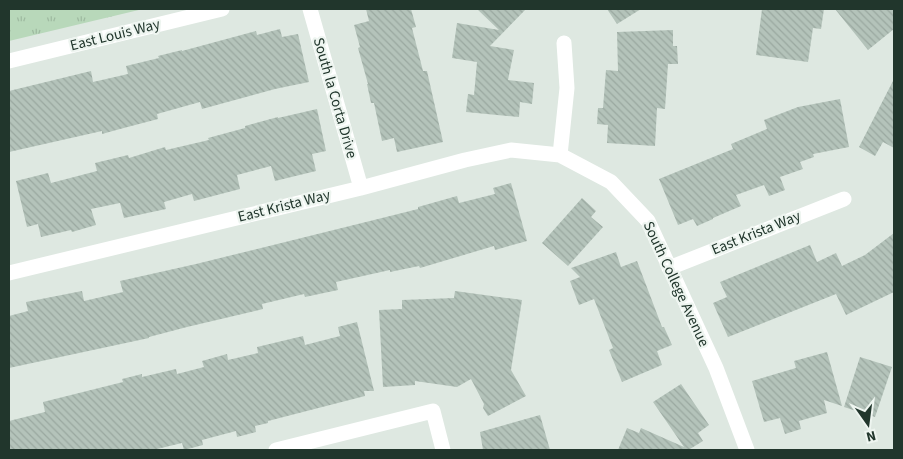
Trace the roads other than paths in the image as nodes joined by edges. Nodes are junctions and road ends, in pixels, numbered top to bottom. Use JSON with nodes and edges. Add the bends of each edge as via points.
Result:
{"nodes":[{"id":1,"x":222,"y":9,"type":"edge"},
{"id":2,"x":310,"y":9,"type":"edge"},
{"id":3,"x":564,"y":43,"type":"dead end"},
{"id":4,"x":9,"y":61,"type":"edge"},
{"id":5,"x":560,"y":155,"type":"junction"},
{"id":6,"x":361,"y":188,"type":"junction"},
{"id":7,"x":844,"y":199,"type":"dead end"},
{"id":8,"x":669,"y":268,"type":"junction"},
{"id":9,"x":9,"y":270,"type":"edge"},
{"id":10,"x":276,"y":450,"type":"edge"},
{"id":11,"x":443,"y":450,"type":"edge"},
{"id":12,"x":747,"y":450,"type":"edge"}],
"edges":[{"from":1,"to":4,"type":"street","name":"East Louis Way"},
{"from":2,"to":6,"type":"street","name":"South la Corta Drive"},
{"from":3,"to":5,"type":"street","via":[[567,88]]},
{"from":5,"to":6,"type":"street","name":"East Krista Way","via":[[511,150]]},
{"from":5,"to":8,"type":"street","name":"South College Avenue","via":[[611,182],[648,221]]},
{"from":6,"to":9,"type":"street","name":"East Krista Way"},
{"from":7,"to":8,"type":"street","name":"East Krista Way"},
{"from":8,"to":12,"type":"street","name":"South College Avenue","via":[[716,368]]},
{"from":10,"to":11,"type":"street","via":[[433,411]]}]}
